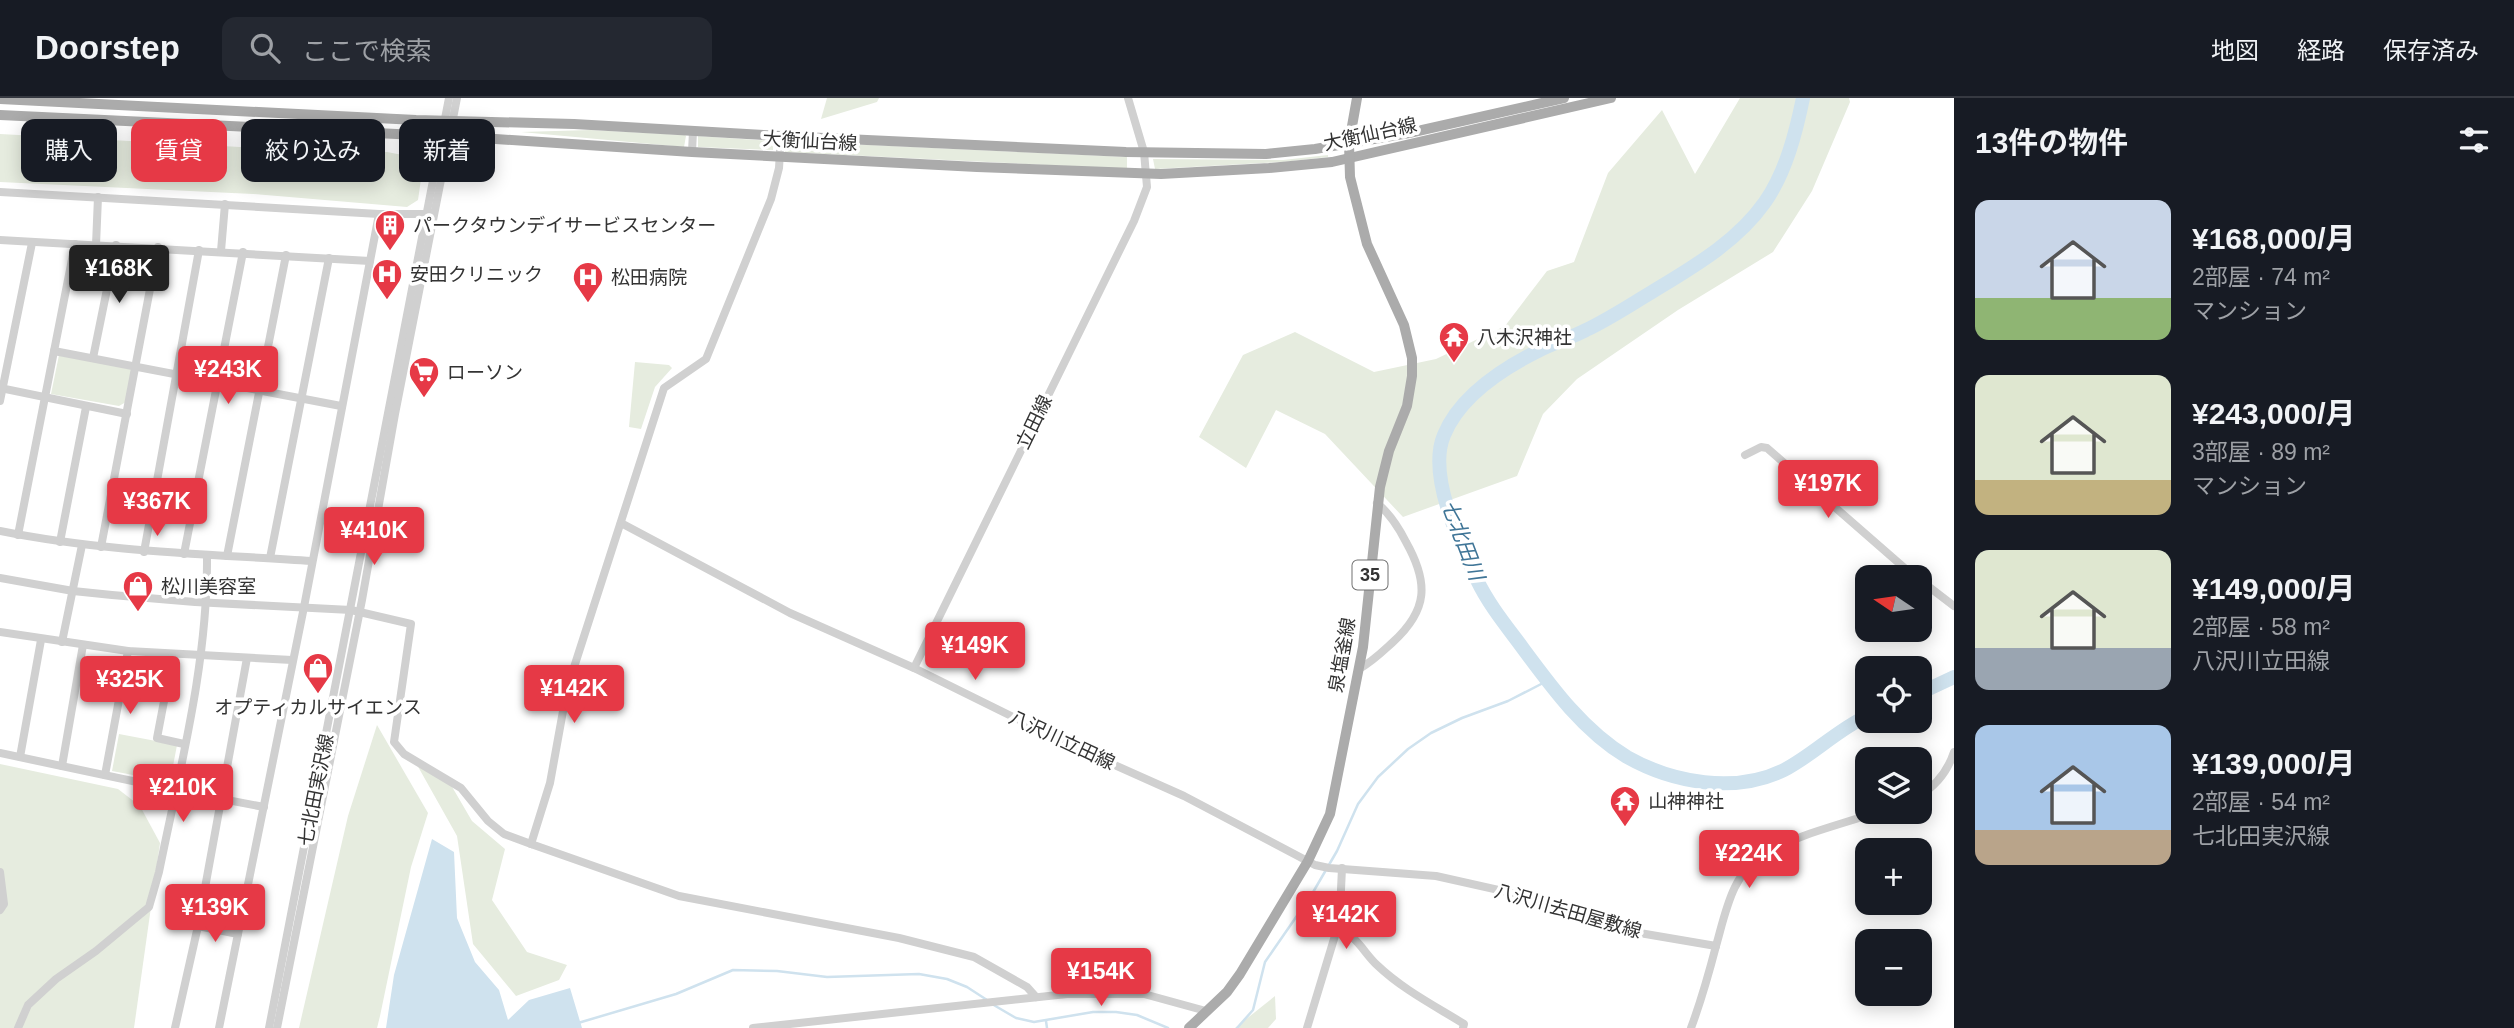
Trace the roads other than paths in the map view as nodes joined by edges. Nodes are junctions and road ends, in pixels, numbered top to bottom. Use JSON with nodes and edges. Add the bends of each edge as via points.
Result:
{"nodes":[{"id":1,"x":449,"y":98,"type":"edge"},
{"id":2,"x":457,"y":98,"type":"edge"},
{"id":3,"x":1128,"y":98,"type":"edge"},
{"id":4,"x":1357,"y":98,"type":"edge"},
{"id":5,"x":1564,"y":98,"type":"edge"},
{"id":6,"x":1611,"y":98,"type":"edge"},
{"id":7,"x":0,"y":99,"type":"edge"},
{"id":8,"x":0,"y":115,"type":"edge"},
{"id":9,"x":399,"y":119,"type":"edge"},
{"id":10,"x":449,"y":119,"type":"edge"},
{"id":11,"x":450,"y":119,"type":"edge"},
{"id":12,"x":495,"y":123,"type":"edge"},
{"id":13,"x":693,"y":131,"type":"junction"},
{"id":14,"x":399,"y":136,"type":"edge"},
{"id":15,"x":780,"y":136,"type":"junction"},
{"id":16,"x":495,"y":141,"type":"edge"},
{"id":17,"x":1349,"y":143,"type":"junction"},
{"id":18,"x":692,"y":152,"type":"junction"},
{"id":19,"x":1144,"y":152,"type":"junction"},
{"id":20,"x":779,"y":157,"type":"junction"},
{"id":21,"x":1348,"y":158,"type":"junction"},
{"id":22,"x":1146,"y":174,"type":"junction"},
{"id":23,"x":438,"y":182,"type":"edge"},
{"id":24,"x":0,"y":192,"type":"edge"},
{"id":25,"x":98,"y":197,"type":"junction"},
{"id":26,"x":225,"y":204,"type":"junction"},
{"id":27,"x":379,"y":214,"type":"junction"},
{"id":28,"x":432,"y":214,"type":"junction"},
{"id":29,"x":0,"y":240,"type":"edge"},
{"id":30,"x":33,"y":243,"type":"junction"},
{"id":31,"x":75,"y":244,"type":"junction"},
{"id":32,"x":96,"y":244,"type":"junction"},
{"id":33,"x":116,"y":245,"type":"junction"},
{"id":34,"x":158,"y":247,"type":"junction"},
{"id":35,"x":199,"y":250,"type":"junction"},
{"id":36,"x":222,"y":251,"type":"junction"},
{"id":37,"x":243,"y":252,"type":"junction"},
{"id":38,"x":286,"y":255,"type":"junction"},
{"id":39,"x":329,"y":258,"type":"junction"},
{"id":40,"x":370,"y":261,"type":"junction"},
{"id":41,"x":54,"y":351,"type":"junction"},
{"id":42,"x":93,"y":358,"type":"junction"},
{"id":43,"x":136,"y":367,"type":"junction"},
{"id":44,"x":176,"y":375,"type":"junction"},
{"id":45,"x":218,"y":382,"type":"junction"},
{"id":46,"x":1,"y":389,"type":"edge"},
{"id":47,"x":258,"y":391,"type":"junction"},
{"id":48,"x":45,"y":398,"type":"junction"},
{"id":49,"x":300,"y":398,"type":"junction"},
{"id":50,"x":0,"y":401,"type":"edge"},
{"id":51,"x":341,"y":406,"type":"junction"},
{"id":52,"x":86,"y":407,"type":"junction"},
{"id":53,"x":127,"y":414,"type":"junction"},
{"id":54,"x":1745,"y":454,"type":"dead end"},
{"id":55,"x":1377,"y":503,"type":"junction"},
{"id":56,"x":621,"y":523,"type":"junction"},
{"id":57,"x":0,"y":531,"type":"edge"},
{"id":58,"x":18,"y":535,"type":"junction"},
{"id":59,"x":60,"y":542,"type":"junction"},
{"id":60,"x":82,"y":545,"type":"junction"},
{"id":61,"x":101,"y":547,"type":"junction"},
{"id":62,"x":144,"y":552,"type":"junction"},
{"id":63,"x":184,"y":554,"type":"junction"},
{"id":64,"x":207,"y":556,"type":"junction"},
{"id":65,"x":228,"y":556,"type":"junction"},
{"id":66,"x":270,"y":558,"type":"junction"},
{"id":67,"x":312,"y":561,"type":"junction"},
{"id":68,"x":1902,"y":565,"type":"edge"},
{"id":69,"x":0,"y":578,"type":"edge"},
{"id":70,"x":1932,"y":590,"type":"edge"},
{"id":71,"x":73,"y":591,"type":"junction"},
{"id":72,"x":208,"y":603,"type":"junction"},
{"id":73,"x":1954,"y":606,"type":"edge"},
{"id":74,"x":304,"y":607,"type":"junction"},
{"id":75,"x":355,"y":610,"type":"junction"},
{"id":76,"x":0,"y":632,"type":"edge"},
{"id":77,"x":41,"y":640,"type":"junction"},
{"id":78,"x":62,"y":642,"type":"junction"},
{"id":79,"x":83,"y":645,"type":"junction"},
{"id":80,"x":128,"y":651,"type":"junction"},
{"id":81,"x":173,"y":654,"type":"junction"},
{"id":82,"x":201,"y":655,"type":"junction"},
{"id":83,"x":247,"y":658,"type":"junction"},
{"id":84,"x":292,"y":660,"type":"junction"},
{"id":85,"x":914,"y":668,"type":"junction"},
{"id":86,"x":1359,"y":669,"type":"junction"},
{"id":87,"x":184,"y":744,"type":"junction"},
{"id":88,"x":0,"y":752,"type":"edge"},
{"id":89,"x":1954,"y":752,"type":"edge"},
{"id":90,"x":20,"y":757,"type":"junction"},
{"id":91,"x":62,"y":766,"type":"junction"},
{"id":92,"x":105,"y":775,"type":"junction"},
{"id":93,"x":1932,"y":783,"type":"edge"},
{"id":94,"x":175,"y":790,"type":"junction"},
{"id":95,"x":221,"y":798,"type":"junction"},
{"id":96,"x":264,"y":807,"type":"junction"},
{"id":97,"x":1855,"y":820,"type":"edge"},
{"id":98,"x":531,"y":844,"type":"junction"},
{"id":99,"x":1312,"y":863,"type":"junction"},
{"id":100,"x":1339,"y":869,"type":"junction"},
{"id":101,"x":0,"y":872,"type":"edge"},
{"id":102,"x":0,"y":910,"type":"edge"},
{"id":103,"x":198,"y":926,"type":"junction"},
{"id":104,"x":1337,"y":929,"type":"junction"},
{"id":105,"x":238,"y":934,"type":"junction"},
{"id":106,"x":1716,"y":946,"type":"junction"},
{"id":107,"x":1036,"y":997,"type":"junction"},
{"id":108,"x":1206,"y":1011,"type":"junction"},
{"id":109,"x":1191,"y":1026,"type":"edge"},
{"id":110,"x":18,"y":1028,"type":"edge"},
{"id":111,"x":175,"y":1028,"type":"edge"},
{"id":112,"x":219,"y":1028,"type":"edge"},
{"id":113,"x":269,"y":1028,"type":"edge"},
{"id":114,"x":276,"y":1028,"type":"edge"},
{"id":115,"x":753,"y":1028,"type":"edge"},
{"id":116,"x":1307,"y":1028,"type":"edge"},
{"id":117,"x":1463,"y":1028,"type":"edge"},
{"id":118,"x":1691,"y":1028,"type":"edge"}],
"edges":[{"from":1,"to":10,"type":"street"},
{"from":2,"to":11,"type":"street"},
{"from":3,"to":19,"type":"street","name":"立田線"},
{"from":4,"to":17,"type":"main road","name":"泉塩釜線","number":"35"},
{"from":5,"to":17,"type":"main road","name":"大衡仙台線"},
{"from":6,"to":21,"type":"main road","name":"大衡仙台線"},
{"from":7,"to":9,"type":"main road","name":"大衡仙台線"},
{"from":8,"to":14,"type":"main road","name":"大衡仙台線"},
{"from":12,"to":13,"type":"main road","name":"大衡仙台線"},
{"from":13,"to":15,"type":"main road","name":"大衡仙台線"},
{"from":13,"to":18,"type":"street"},
{"from":15,"to":19,"type":"main road","name":"大衡仙台線"},
{"from":15,"to":20,"type":"street"},
{"from":16,"to":18,"type":"main road","name":"大衡仙台線"},
{"from":17,"to":19,"type":"main road","name":"大衡仙台線","via":[[1266,154]]},
{"from":17,"to":21,"type":"main road","name":"泉塩釜線","number":"35"},
{"from":18,"to":20,"type":"main road","name":"大衡仙台線"},
{"from":19,"to":22,"type":"street","name":"立田線"},
{"from":20,"to":22,"type":"main road","name":"大衡仙台線"},
{"from":20,"to":56,"type":"street","via":[[771,199],[706,359],[664,388]]},
{"from":21,"to":22,"type":"main road","name":"大衡仙台線","via":[[1269,169]]},
{"from":21,"to":55,"type":"main road","name":"泉塩釜線","number":"35","via":[[1367,244],[1399,309],[1412,358],[1407,406],[1386,461]]},
{"from":22,"to":85,"type":"street","name":"立田線","via":[[1145,194],[1134,221]]},
{"from":23,"to":28,"type":"street"},
{"from":24,"to":25,"type":"street"},
{"from":25,"to":26,"type":"street"},
{"from":25,"to":32,"type":"street"},
{"from":26,"to":27,"type":"street"},
{"from":26,"to":36,"type":"street"},
{"from":27,"to":28,"type":"street"},
{"from":27,"to":40,"type":"street"},
{"from":28,"to":75,"type":"street"},
{"from":29,"to":30,"type":"street"},
{"from":30,"to":31,"type":"street"},
{"from":30,"to":46,"type":"street"},
{"from":31,"to":32,"type":"street"},
{"from":31,"to":41,"type":"street"},
{"from":32,"to":33,"type":"street"},
{"from":33,"to":34,"type":"street"},
{"from":33,"to":42,"type":"street"},
{"from":34,"to":35,"type":"street"},
{"from":34,"to":43,"type":"street"},
{"from":35,"to":36,"type":"street"},
{"from":35,"to":44,"type":"street"},
{"from":36,"to":37,"type":"street"},
{"from":37,"to":38,"type":"street"},
{"from":37,"to":45,"type":"street"},
{"from":38,"to":39,"type":"street"},
{"from":38,"to":47,"type":"street"},
{"from":39,"to":40,"type":"street"},
{"from":39,"to":49,"type":"street"},
{"from":40,"to":51,"type":"street"},
{"from":41,"to":42,"type":"street"},
{"from":41,"to":48,"type":"street"},
{"from":42,"to":43,"type":"street"},
{"from":43,"to":44,"type":"street"},
{"from":43,"to":53,"type":"street"},
{"from":44,"to":45,"type":"street"},
{"from":44,"to":62,"type":"street"},
{"from":45,"to":47,"type":"street"},
{"from":45,"to":63,"type":"street"},
{"from":46,"to":48,"type":"street"},
{"from":46,"to":50,"type":"street"},
{"from":47,"to":49,"type":"street"},
{"from":47,"to":65,"type":"street"},
{"from":48,"to":52,"type":"street"},
{"from":48,"to":58,"type":"street"},
{"from":49,"to":51,"type":"street"},
{"from":49,"to":66,"type":"street"},
{"from":51,"to":67,"type":"street"},
{"from":52,"to":53,"type":"street"},
{"from":52,"to":59,"type":"street"},
{"from":53,"to":61,"type":"street"},
{"from":54,"to":68,"type":"street","via":[[1767,447]]},
{"from":55,"to":86,"type":"main road","name":"泉塩釜線","number":"35"},
{"from":55,"to":86,"type":"street","via":[[1418,563],[1420,607],[1412,623]]},
{"from":56,"to":85,"type":"street","name":"八沢川立田線","via":[[790,613]]},
{"from":56,"to":98,"type":"street","via":[[567,689],[550,783]]},
{"from":57,"to":58,"type":"street"},
{"from":58,"to":59,"type":"street"},
{"from":59,"to":60,"type":"street"},
{"from":60,"to":61,"type":"street"},
{"from":60,"to":71,"type":"street"},
{"from":61,"to":62,"type":"street"},
{"from":62,"to":63,"type":"street"},
{"from":63,"to":64,"type":"street"},
{"from":64,"to":65,"type":"street"},
{"from":64,"to":72,"type":"street"},
{"from":65,"to":66,"type":"street"},
{"from":66,"to":67,"type":"street"},
{"from":67,"to":74,"type":"street"},
{"from":69,"to":71,"type":"street"},
{"from":70,"to":73,"type":"street"},
{"from":71,"to":72,"type":"street"},
{"from":71,"to":78,"type":"street"},
{"from":72,"to":74,"type":"street"},
{"from":72,"to":82,"type":"street"},
{"from":74,"to":75,"type":"street"},
{"from":74,"to":84,"type":"street"},
{"from":75,"to":98,"type":"street","via":[[411,624],[394,741],[404,754],[461,788],[504,834]]},
{"from":75,"to":113,"type":"street","name":"七北田実沢線"},
{"from":75,"to":114,"type":"street"},
{"from":76,"to":77,"type":"street"},
{"from":77,"to":78,"type":"street"},
{"from":77,"to":90,"type":"street"},
{"from":78,"to":79,"type":"street"},
{"from":79,"to":80,"type":"street"},
{"from":79,"to":91,"type":"street"},
{"from":80,"to":81,"type":"street"},
{"from":80,"to":92,"type":"street"},
{"from":81,"to":82,"type":"street"},
{"from":81,"to":87,"type":"street","via":[[157,738]]},
{"from":82,"to":83,"type":"street"},
{"from":82,"to":87,"type":"street"},
{"from":83,"to":84,"type":"street"},
{"from":83,"to":95,"type":"street"},
{"from":84,"to":96,"type":"street"},
{"from":85,"to":99,"type":"street","name":"八沢川立田線","via":[[1184,796]]},
{"from":86,"to":99,"type":"main road","name":"泉塩釜線","number":"35","via":[[1330,814]]},
{"from":87,"to":94,"type":"street"},
{"from":88,"to":90,"type":"street"},
{"from":89,"to":93,"type":"street","via":[[1945,772]]},
{"from":90,"to":91,"type":"street"},
{"from":91,"to":92,"type":"street"},
{"from":92,"to":94,"type":"street"},
{"from":94,"to":95,"type":"street"},
{"from":94,"to":110,"type":"street","via":[[149,907],[56,979],[28,1005]]},
{"from":95,"to":96,"type":"street"},
{"from":95,"to":103,"type":"street"},
{"from":96,"to":105,"type":"street"},
{"from":97,"to":106,"type":"street","via":[[1786,844],[1753,863],[1733,888]]},
{"from":98,"to":107,"type":"street","via":[[679,896],[974,957],[1027,987]]},
{"from":99,"to":100,"type":"street","name":"八沢川立田線"},
{"from":99,"to":108,"type":"main road","name":"泉塩釜線","number":"35","via":[[1240,975]]},
{"from":100,"to":104,"type":"street"},
{"from":100,"to":106,"type":"street","name":"八沢川去田屋敷線","via":[[1436,876],[1548,901],[1622,930]]},
{"from":101,"to":102,"type":"street","via":[[4,904]]},
{"from":103,"to":105,"type":"street"},
{"from":103,"to":111,"type":"street"},
{"from":104,"to":116,"type":"street"},
{"from":104,"to":117,"type":"street","via":[[1345,931],[1377,965],[1409,989],[1464,1024]]},
{"from":105,"to":112,"type":"street"},
{"from":106,"to":118,"type":"street"},
{"from":107,"to":108,"type":"street","via":[[1143,993]]},
{"from":107,"to":115,"type":"street"},
{"from":108,"to":109,"type":"main road","name":"泉塩釜線","number":"35"}]}
